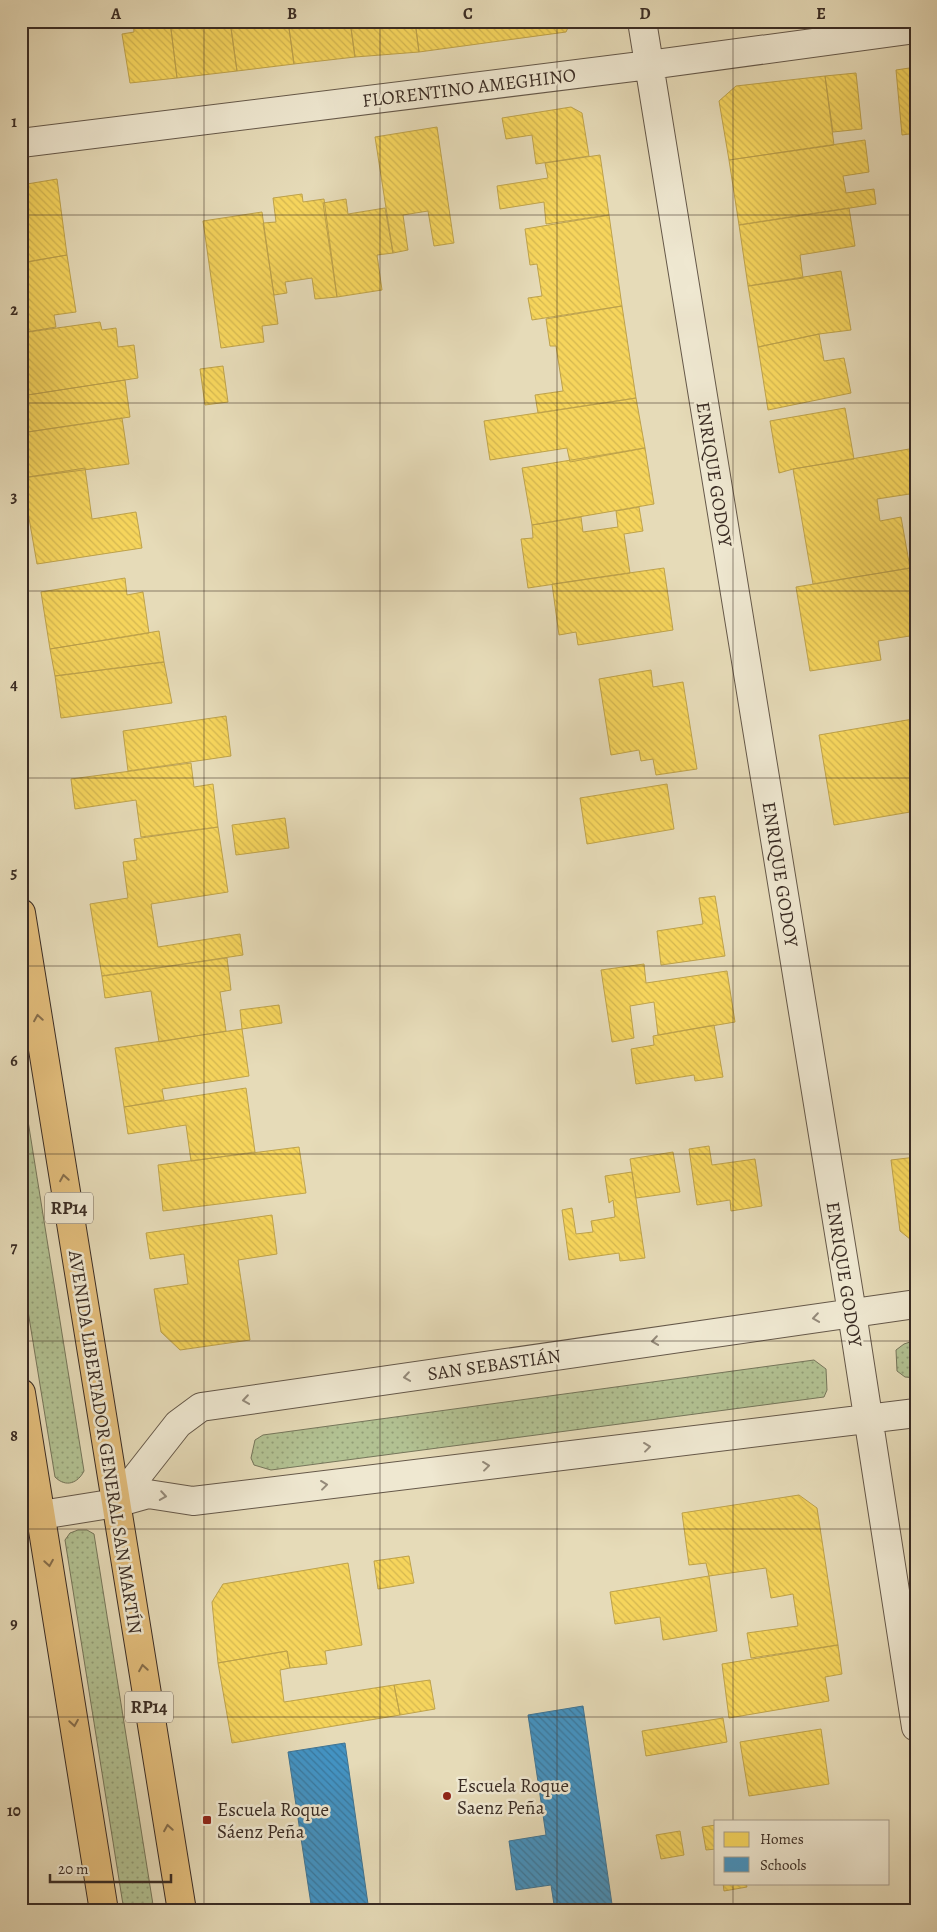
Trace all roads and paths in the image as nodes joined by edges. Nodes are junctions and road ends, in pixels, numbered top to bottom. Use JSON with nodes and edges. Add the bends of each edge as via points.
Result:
{"nodes":[{"id":1,"x":642,"y":21,"type":"edge"},
{"id":2,"x":916,"y":29,"type":"edge"},
{"id":3,"x":649,"y":65,"type":"junction"},
{"id":4,"x":21,"y":143,"type":"edge"},
{"id":5,"x":21,"y":913,"type":"edge"},
{"id":6,"x":916,"y":1304,"type":"edge"},
{"id":7,"x":852,"y":1313,"type":"junction"},
{"id":8,"x":21,"y":1393,"type":"edge"},
{"id":9,"x":916,"y":1413,"type":"edge"},
{"id":10,"x":868,"y":1420,"type":"junction"},
{"id":11,"x":116,"y":1503,"type":"junction"},
{"id":12,"x":41,"y":1515,"type":"junction"},
{"id":13,"x":916,"y":1727,"type":"edge"},
{"id":14,"x":104,"y":1911,"type":"edge"},
{"id":15,"x":182,"y":1911,"type":"edge"}],
"edges":[{"from":1,"to":3,"type":"street","name":"ENRIQUE GODOY"},
{"from":2,"to":3,"type":"street","name":"FLORENTINO AMEGHINO"},
{"from":3,"to":4,"type":"street","name":"FLORENTINO AMEGHINO"},
{"from":3,"to":7,"type":"street","name":"ENRIQUE GODOY"},
{"from":11,"to":5,"type":"main road","name":"AVENIDA LIBERTADOR GENERAL SAN MARTÍN","number":"RP14","one_way":true},
{"from":6,"to":7,"type":"street","name":"SAN SEBASTIÁN"},
{"from":7,"to":10,"type":"street","name":"ENRIQUE GODOY"},
{"from":7,"to":11,"type":"street","name":"SAN SEBASTIÁN","one_way":true,"via":[[201,1407],[178,1424]]},
{"from":8,"to":12,"type":"main road"},
{"from":9,"to":10,"type":"street"},
{"from":11,"to":10,"type":"street","one_way":true,"via":[[148,1494],[193,1501]]},
{"from":10,"to":13,"type":"street","name":"ENRIQUE GODOY"},
{"from":11,"to":12,"type":"street"},
{"from":15,"to":11,"type":"main road","name":"AVENIDA LIBERTADOR GENERAL SAN MARTÍN","number":"RP14","one_way":true},
{"from":12,"to":14,"type":"main road","one_way":true}]}
